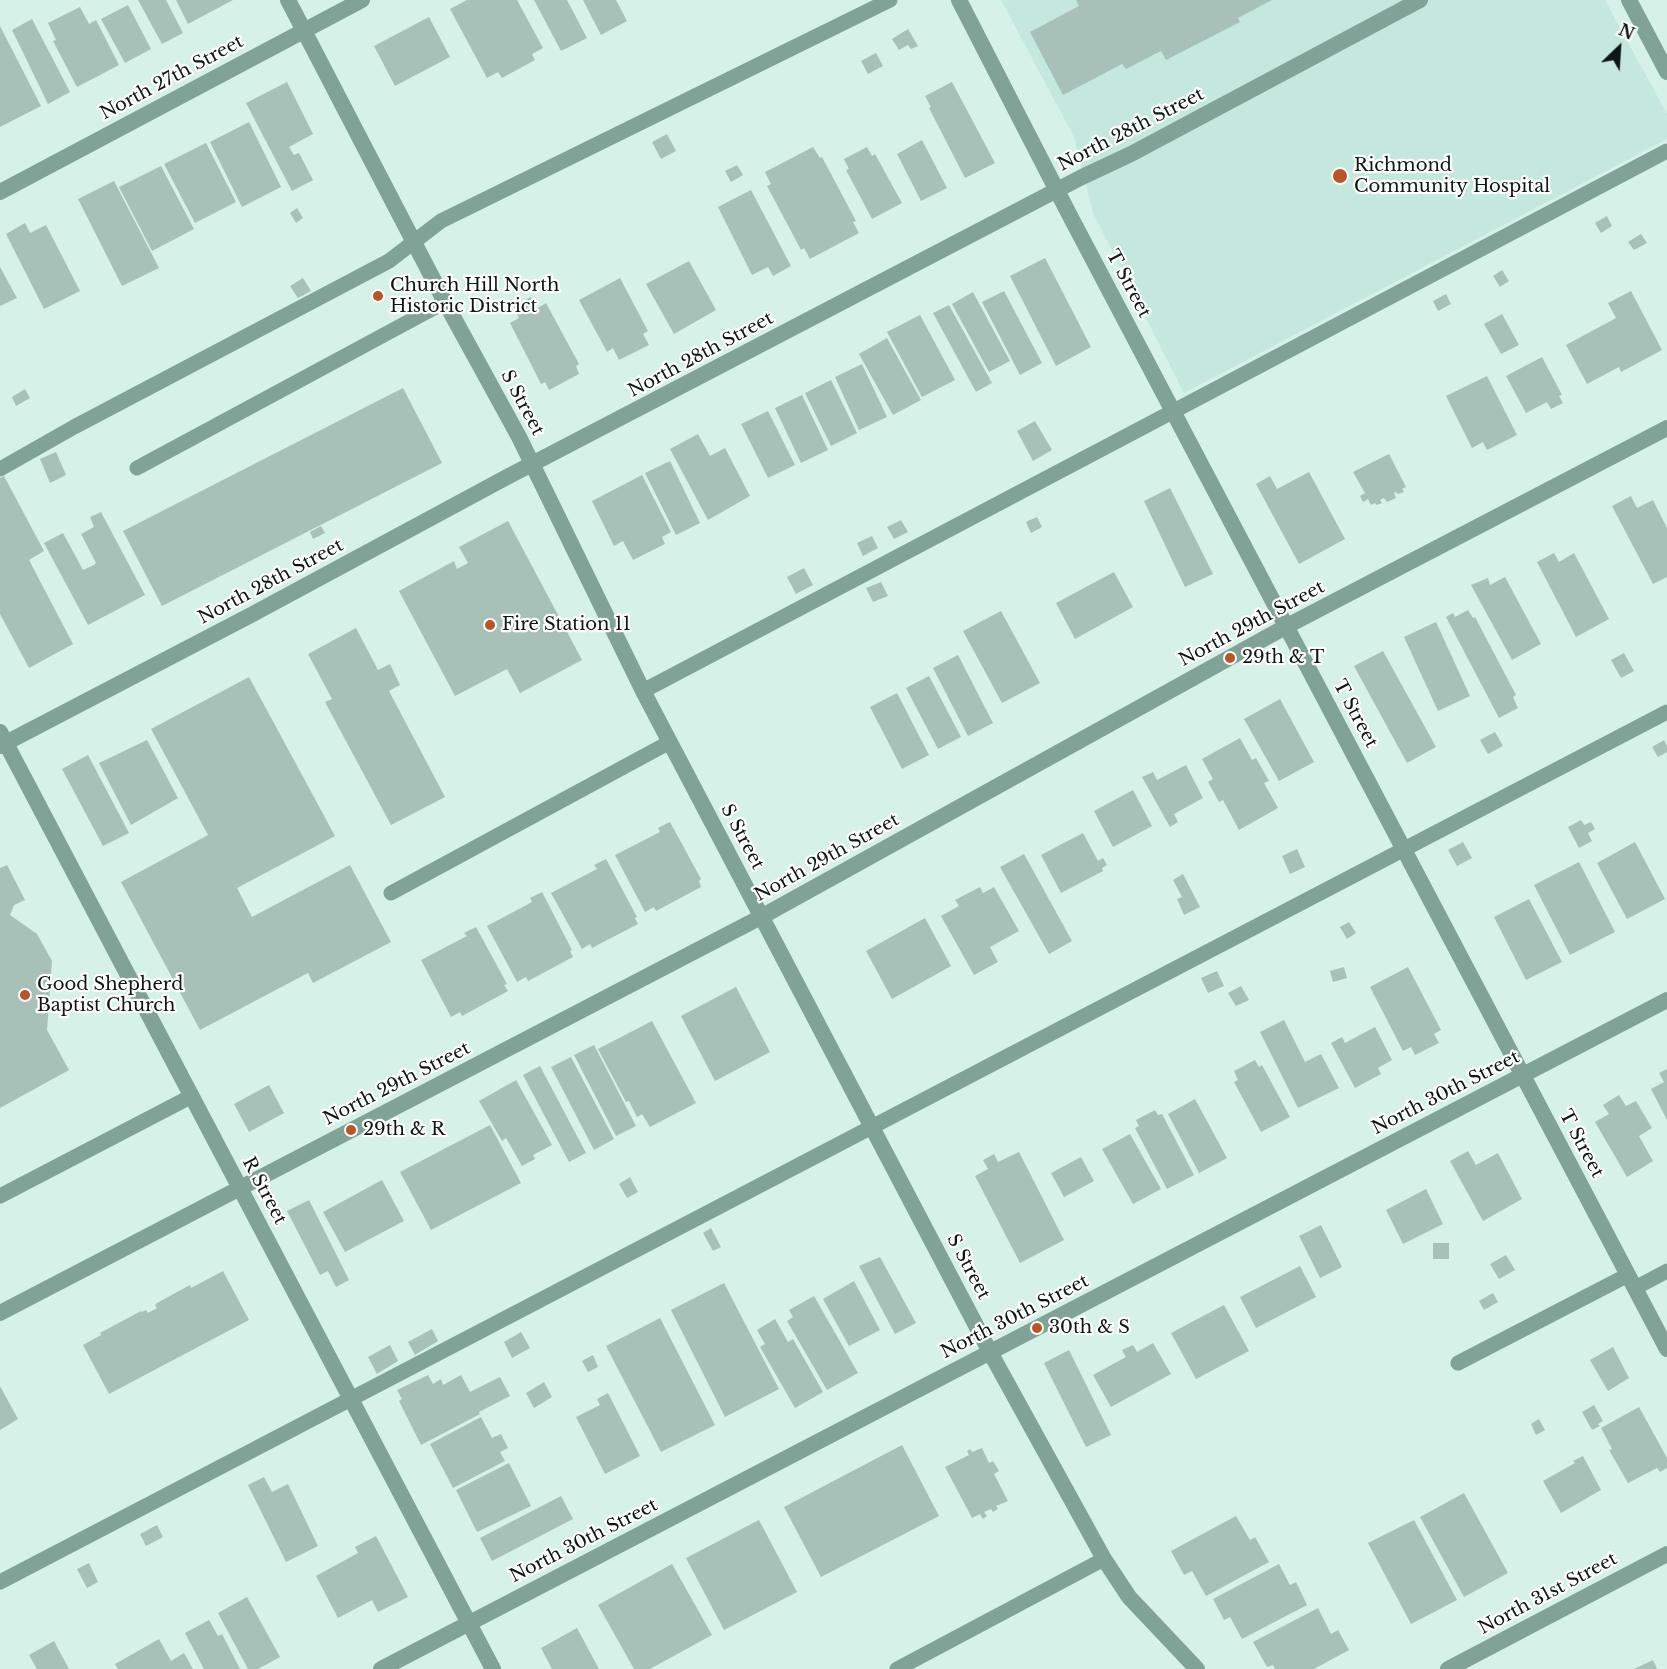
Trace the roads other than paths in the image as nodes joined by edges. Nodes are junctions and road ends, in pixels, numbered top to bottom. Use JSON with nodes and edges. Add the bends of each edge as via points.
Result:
{"nodes":[{"id":1,"x":288,"y":0,"type":"edge"},
{"id":2,"x":362,"y":0,"type":"edge"},
{"id":3,"x":890,"y":0,"type":"edge"},
{"id":4,"x":959,"y":0,"type":"edge"},
{"id":5,"x":1420,"y":0,"type":"edge"},
{"id":6,"x":1629,"y":0,"type":"edge"},
{"id":7,"x":304,"y":31,"type":"junction"},
{"id":8,"x":1667,"y":72,"type":"edge"},
{"id":9,"x":1667,"y":151,"type":"edge"},
{"id":10,"x":1057,"y":190,"type":"junction"},
{"id":11,"x":0,"y":192,"type":"edge"},
{"id":12,"x":414,"y":242,"type":"junction"},
{"id":13,"x":445,"y":302,"type":"junction"},
{"id":14,"x":1174,"y":411,"type":"junction"},
{"id":15,"x":1667,"y":428,"type":"edge"},
{"id":16,"x":532,"y":465,"type":"junction"},
{"id":17,"x":0,"y":468,"type":"edge"},
{"id":18,"x":137,"y":468,"type":"dead end"},
{"id":19,"x":1287,"y":626,"type":"junction"},
{"id":20,"x":643,"y":691,"type":"junction"},
{"id":21,"x":1667,"y":712,"type":"edge"},
{"id":22,"x":2,"y":740,"type":"edge"},
{"id":23,"x":670,"y":742,"type":"junction"},
{"id":24,"x":1404,"y":849,"type":"junction"},
{"id":25,"x":391,"y":893,"type":"dead end"},
{"id":26,"x":761,"y":916,"type":"junction"},
{"id":27,"x":1667,"y":1000,"type":"edge"},
{"id":28,"x":1523,"y":1075,"type":"junction"},
{"id":29,"x":192,"y":1096,"type":"junction"},
{"id":30,"x":872,"y":1126,"type":"junction"},
{"id":31,"x":240,"y":1188,"type":"junction"},
{"id":32,"x":0,"y":1196,"type":"edge"},
{"id":33,"x":1667,"y":1271,"type":"edge"},
{"id":34,"x":1631,"y":1281,"type":"junction"},
{"id":35,"x":0,"y":1313,"type":"edge"},
{"id":36,"x":1667,"y":1349,"type":"edge"},
{"id":37,"x":990,"y":1352,"type":"junction"},
{"id":38,"x":1458,"y":1363,"type":"dead end"},
{"id":39,"x":350,"y":1398,"type":"junction"},
{"id":40,"x":1667,"y":1554,"type":"edge"},
{"id":41,"x":1104,"y":1558,"type":"junction"},
{"id":42,"x":0,"y":1582,"type":"edge"},
{"id":43,"x":469,"y":1623,"type":"junction"},
{"id":44,"x":381,"y":1669,"type":"edge"},
{"id":45,"x":493,"y":1669,"type":"edge"},
{"id":46,"x":897,"y":1669,"type":"edge"},
{"id":47,"x":1197,"y":1669,"type":"edge"},
{"id":48,"x":1448,"y":1669,"type":"edge"}],
"edges":[{"from":1,"to":7,"type":"street","name":"S Street"},
{"from":2,"to":7,"type":"street","name":"North 27th Street"},
{"from":3,"to":12,"type":"lane","via":[[441,221]]},
{"from":4,"to":10,"type":"street","name":"T Street"},
{"from":5,"to":10,"type":"street","name":"North 28th Street"},
{"from":6,"to":8,"type":"street"},
{"from":7,"to":11,"type":"street","name":"North 27th Street"},
{"from":7,"to":12,"type":"street","name":"S Street"},
{"from":9,"to":14,"type":"lane"},
{"from":10,"to":14,"type":"street","name":"T Street"},
{"from":10,"to":16,"type":"street","name":"North 28th Street"},
{"from":12,"to":13,"type":"street","name":"S Street"},
{"from":12,"to":17,"type":"lane","via":[[389,261]]},
{"from":13,"to":16,"type":"street","name":"S Street"},
{"from":13,"to":18,"type":"lane"},
{"from":14,"to":19,"type":"street","name":"T Street"},
{"from":14,"to":20,"type":"lane"},
{"from":15,"to":19,"type":"street","name":"North 29th Street"},
{"from":16,"to":20,"type":"street","name":"S Street"},
{"from":16,"to":22,"type":"street","name":"North 28th Street"},
{"from":19,"to":24,"type":"street","name":"T Street"},
{"from":19,"to":26,"type":"street","name":"North 29th Street"},
{"from":20,"to":23,"type":"street","name":"S Street"},
{"from":21,"to":24,"type":"lane"},
{"from":22,"to":29,"type":"street","name":"R Street"},
{"from":23,"to":25,"type":"lane"},
{"from":23,"to":26,"type":"street","name":"S Street"},
{"from":24,"to":28,"type":"street","name":"T Street"},
{"from":24,"to":30,"type":"lane"},
{"from":26,"to":30,"type":"street","name":"S Street"},
{"from":26,"to":31,"type":"street","name":"North 29th Street"},
{"from":27,"to":28,"type":"street","name":"North 30th Street"},
{"from":28,"to":34,"type":"street","name":"T Street"},
{"from":28,"to":37,"type":"street","name":"North 30th Street"},
{"from":29,"to":31,"type":"street","name":"R Street"},
{"from":29,"to":32,"type":"lane"},
{"from":30,"to":37,"type":"street","name":"S Street"},
{"from":30,"to":39,"type":"lane"},
{"from":31,"to":35,"type":"street","name":"North 29th Street"},
{"from":31,"to":39,"type":"street","name":"R Street"},
{"from":33,"to":34,"type":"lane"},
{"from":34,"to":36,"type":"street","name":"T Street"},
{"from":34,"to":38,"type":"lane"},
{"from":37,"to":41,"type":"street","name":"S Street"},
{"from":37,"to":43,"type":"street","name":"North 30th Street"},
{"from":39,"to":42,"type":"lane"},
{"from":39,"to":43,"type":"street","name":"R Street"},
{"from":40,"to":48,"type":"street","name":"North 31st Street"},
{"from":41,"to":46,"type":"lane"},
{"from":41,"to":47,"type":"street","name":"S Street","via":[[1129,1597]]},
{"from":43,"to":44,"type":"street","name":"North 30th Street"},
{"from":43,"to":45,"type":"street","name":"R Street"}]}
